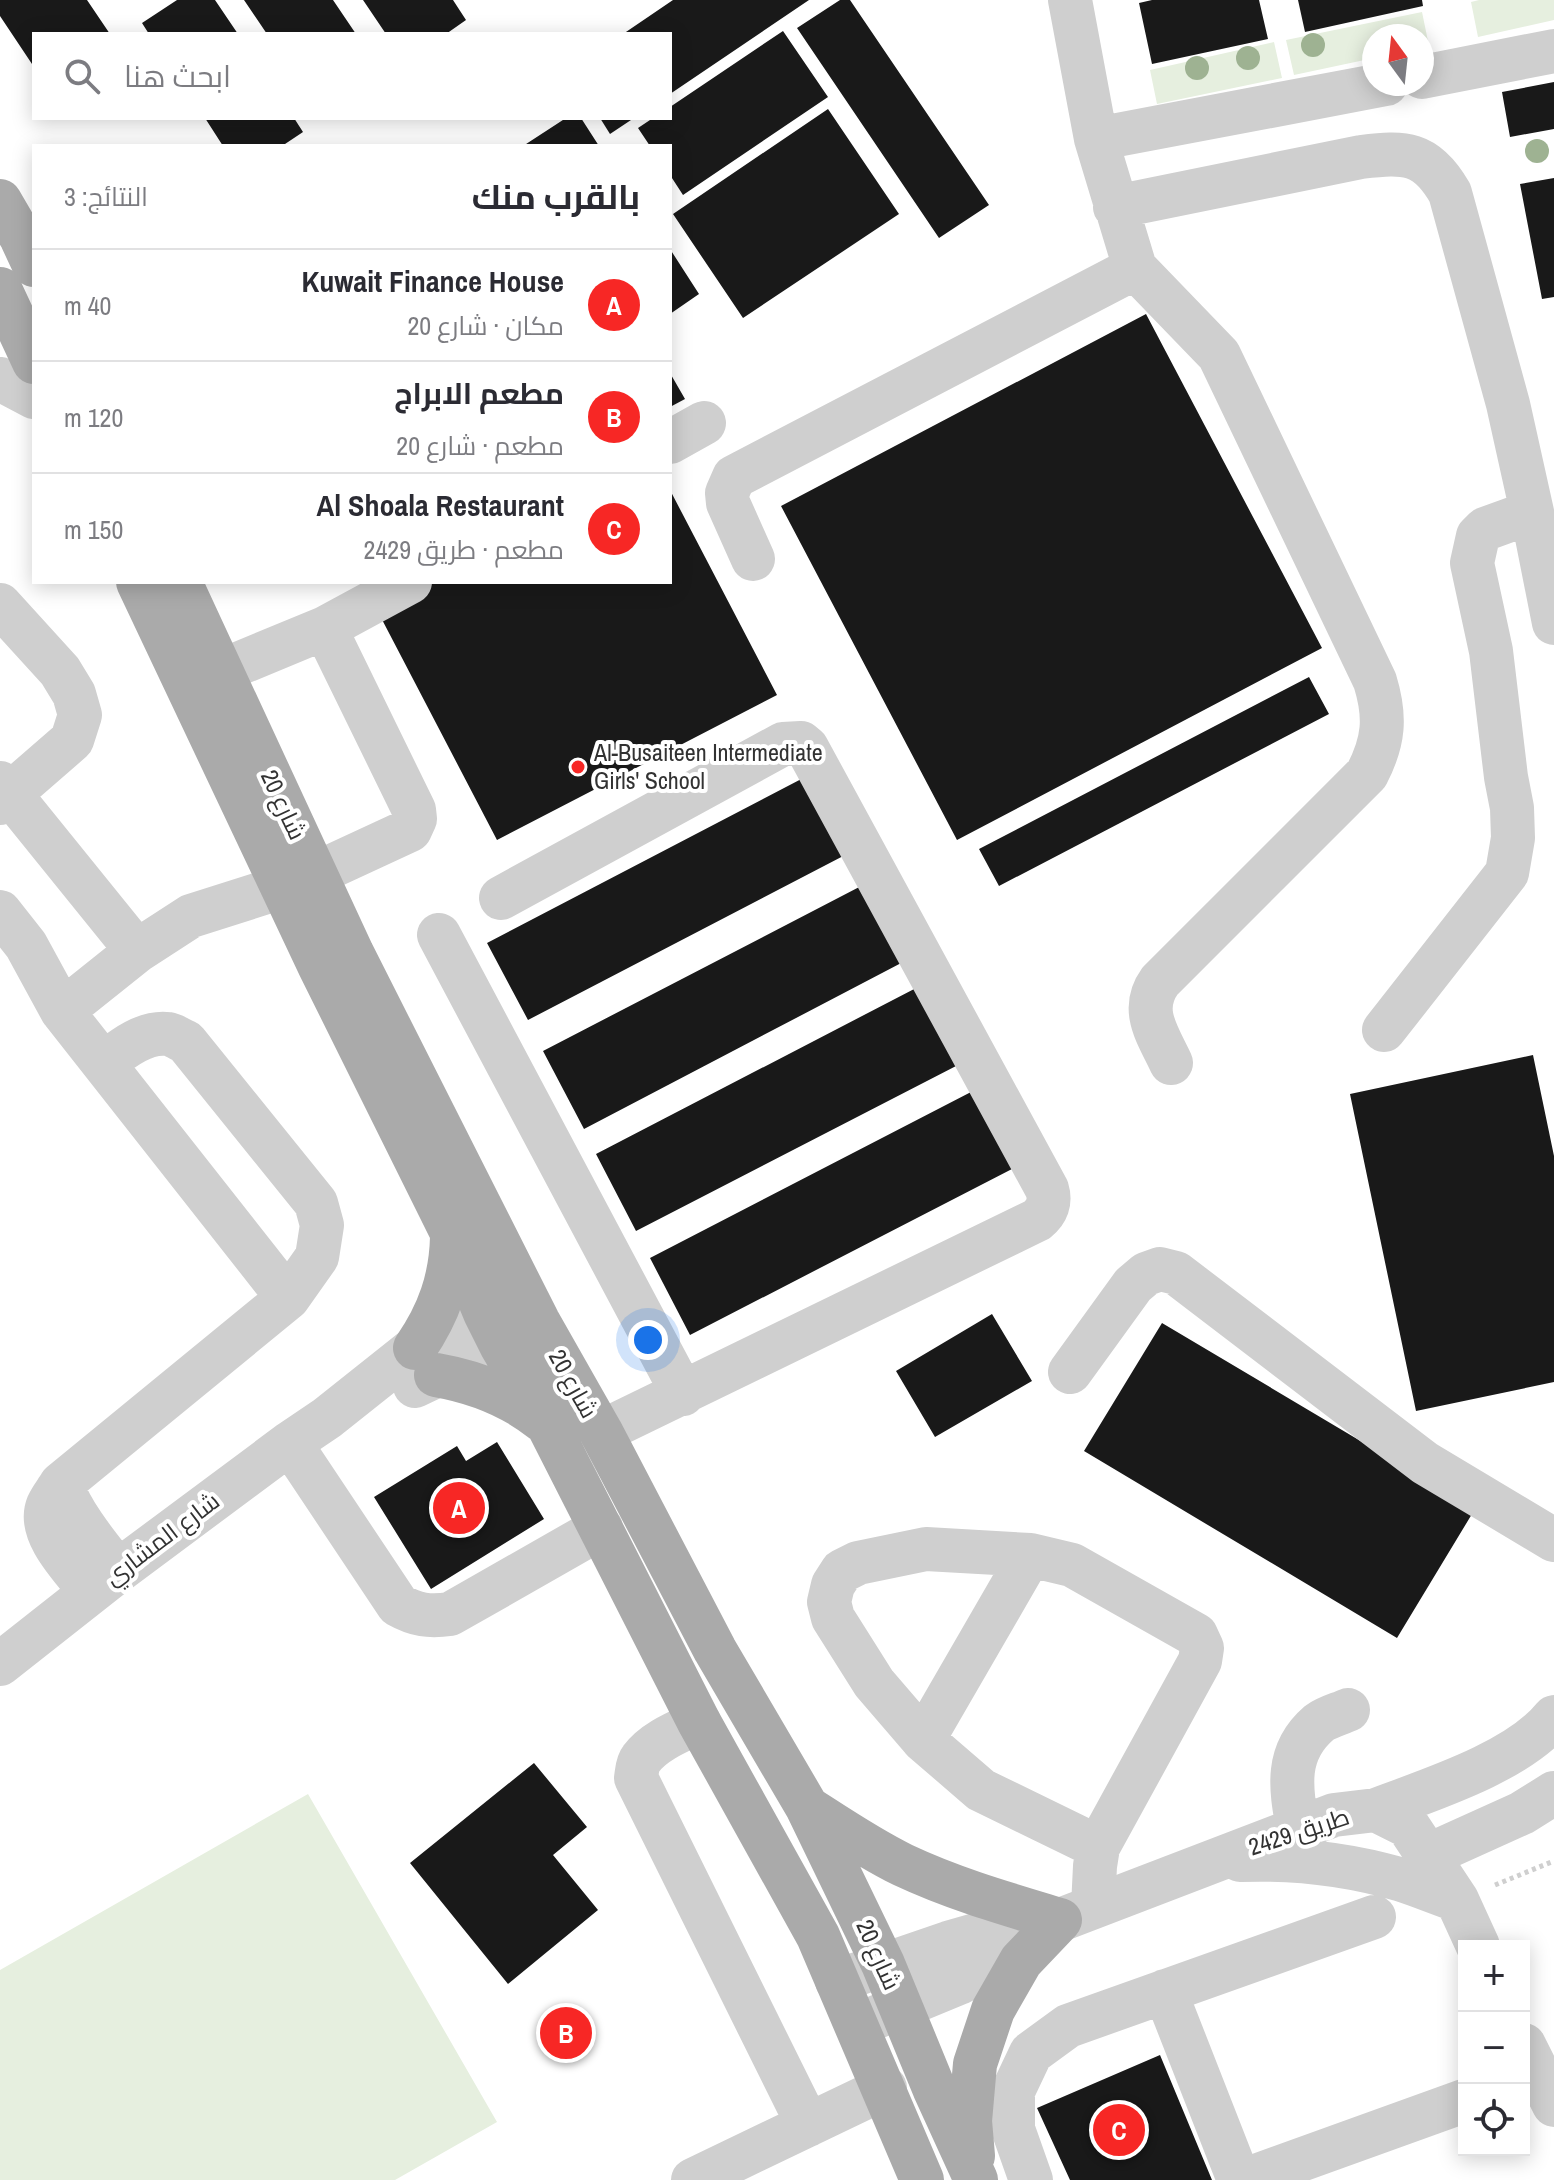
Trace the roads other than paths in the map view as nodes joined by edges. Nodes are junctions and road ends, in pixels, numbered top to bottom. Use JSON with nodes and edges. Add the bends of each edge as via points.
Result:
{"nodes":[{"id":1,"x":1070,"y":0,"type":"edge"},
{"id":2,"x":1554,"y":51,"type":"edge"},
{"id":3,"x":1434,"y":75,"type":"edge"},
{"id":4,"x":1362,"y":89,"type":"edge"},
{"id":5,"x":1096,"y":139,"type":"junction"},
{"id":6,"x":1115,"y":207,"type":"junction"},
{"id":7,"x":1135,"y":268,"type":"junction"},
{"id":8,"x":0,"y":289,"type":"edge"},
{"id":9,"x":32,"y":358,"type":"edge"},
{"id":10,"x":0,"y":379,"type":"edge"},
{"id":11,"x":32,"y":396,"type":"edge"},
{"id":12,"x":1532,"y":512,"type":"junction"},
{"id":13,"x":753,"y":559,"type":"dead end"},
{"id":14,"x":139,"y":584,"type":"edge"},
{"id":15,"x":181,"y":584,"type":"edge"},
{"id":16,"x":406,"y":584,"type":"edge"},
{"id":17,"x":0,"y":605,"type":"edge"},
{"id":18,"x":1554,"y":623,"type":"edge"},
{"id":19,"x":325,"y":628,"type":"junction"},
{"id":20,"x":221,"y":671,"type":"junction"},
{"id":21,"x":3,"y":793,"type":"edge"},
{"id":22,"x":298,"y":880,"type":"junction"},
{"id":23,"x":501,"y":898,"type":"dead end"},
{"id":24,"x":0,"y":912,"type":"edge"},
{"id":25,"x":439,"y":935,"type":"dead end"},
{"id":26,"x":137,"y":951,"type":"junction"},
{"id":27,"x":0,"y":958,"type":"edge"},
{"id":28,"x":62,"y":1011,"type":"junction"},
{"id":29,"x":1384,"y":1030,"type":"dead end"},
{"id":30,"x":104,"y":1063,"type":"junction"},
{"id":31,"x":1171,"y":1063,"type":"dead end"},
{"id":32,"x":453,"y":1235,"type":"junction"},
{"id":33,"x":288,"y":1298,"type":"junction"},
{"id":34,"x":514,"y":1318,"type":"junction"},
{"id":35,"x":426,"y":1362,"type":"junction"},
{"id":36,"x":1070,"y":1372,"type":"dead end"},
{"id":37,"x":683,"y":1394,"type":"junction"},
{"id":38,"x":548,"y":1425,"type":"junction"},
{"id":39,"x":601,"y":1432,"type":"junction"},
{"id":40,"x":290,"y":1443,"type":"junction"},
{"id":41,"x":601,"y":1528,"type":"junction"},
{"id":42,"x":1554,"y":1540,"type":"edge"},
{"id":43,"x":1030,"y":1555,"type":"junction"},
{"id":44,"x":104,"y":1581,"type":"junction"},
{"id":45,"x":0,"y":1664,"type":"edge"},
{"id":46,"x":1348,"y":1710,"type":"dead end"},
{"id":47,"x":1554,"y":1717,"type":"edge"},
{"id":48,"x":699,"y":1722,"type":"junction"},
{"id":49,"x":923,"y":1740,"type":"junction"},
{"id":50,"x":1554,"y":1793,"type":"edge"},
{"id":51,"x":807,"y":1807,"type":"junction"},
{"id":52,"x":1376,"y":1810,"type":"junction"},
{"id":53,"x":1298,"y":1829,"type":"junction"},
{"id":54,"x":1098,"y":1847,"type":"junction"},
{"id":55,"x":1429,"y":1855,"type":"junction"},
{"id":56,"x":1217,"y":1861,"type":"junction"},
{"id":57,"x":1457,"y":1900,"type":"junction"},
{"id":58,"x":1077,"y":1913,"type":"junction"},
{"id":59,"x":1374,"y":1917,"type":"dead end"},
{"id":60,"x":1475,"y":1940,"type":"edge"},
{"id":61,"x":883,"y":1964,"type":"junction"},
{"id":62,"x":837,"y":1981,"type":"junction"},
{"id":63,"x":1165,"y":1991,"type":"junction"},
{"id":64,"x":900,"y":2007,"type":"junction"},
{"id":65,"x":857,"y":2025,"type":"junction"},
{"id":66,"x":885,"y":2088,"type":"junction"},
{"id":67,"x":934,"y":2088,"type":"junction"},
{"id":68,"x":1458,"y":2103,"type":"edge"},
{"id":69,"x":808,"y":2125,"type":"junction"},
{"id":70,"x":976,"y":2179,"type":"edge"},
{"id":71,"x":693,"y":2180,"type":"edge"},
{"id":72,"x":922,"y":2180,"type":"edge"},
{"id":73,"x":1031,"y":2180,"type":"edge"},
{"id":74,"x":1242,"y":2180,"type":"edge"}],
"edges":[{"from":1,"to":5,"type":"street"},
{"from":2,"to":3,"type":"street"},
{"from":4,"to":5,"type":"street"},
{"from":5,"to":6,"type":"street"},
{"from":6,"to":7,"type":"street"},
{"from":6,"to":12,"type":"street","via":[[1361,157],[1396,153],[1429,166],[1450,193]]},
{"from":7,"to":13,"type":"street","via":[[734,477],[728,503]]},
{"from":7,"to":31,"type":"street","via":[[1219,355],[1375,681],[1383,719],[1367,774],[1153,990],[1150,1015]]},
{"from":8,"to":9,"type":"main road"},
{"from":10,"to":11,"type":"street"},
{"from":12,"to":18,"type":"street"},
{"from":12,"to":29,"type":"street","via":[[1485,529],[1478,536],[1472,563],[1491,651],[1512,808],[1507,873]]},
{"from":14,"to":22,"type":"main road","name":"شارع 20"},
{"from":15,"to":20,"type":"main road","name":"شارع 20"},
{"from":16,"to":19,"type":"street"},
{"from":17,"to":21,"type":"street","via":[[60,671],[80,715],[72,740]]},
{"from":19,"to":20,"type":"street"},
{"from":19,"to":22,"type":"street","via":[[415,819],[410,830]]},
{"from":20,"to":22,"type":"main road","name":"شارع 20"},
{"from":21,"to":26,"type":"street"},
{"from":22,"to":26,"type":"street","via":[[191,916]]},
{"from":22,"to":32,"type":"main road","name":"شارع 20"},
{"from":22,"to":34,"type":"main road","name":"شارع 20","via":[[352,953]]},
{"from":23,"to":37,"type":"street","via":[[783,744],[801,743],[1047,1189],[1049,1203],[1037,1220]]},
{"from":24,"to":28,"type":"street","via":[[26,945]]},
{"from":25,"to":37,"type":"street"},
{"from":26,"to":28,"type":"street"},
{"from":27,"to":28,"type":"street"},
{"from":28,"to":30,"type":"street"},
{"from":30,"to":33,"type":"street"},
{"from":30,"to":33,"type":"street","via":[[133,1041],[148,1037],[168,1034],[186,1042],[316,1203],[322,1225],[317,1257]]},
{"from":32,"to":34,"type":"main road","name":"شارع 20"},
{"from":32,"to":35,"type":"main road","via":[[449,1275]]},
{"from":33,"to":44,"type":"street","via":[[61,1484]]},
{"from":34,"to":35,"type":"street","name":"شارع المشاري"},
{"from":34,"to":38,"type":"main road","name":"شارع 20"},
{"from":34,"to":39,"type":"main road","name":"شارع 20"},
{"from":35,"to":38,"type":"main road","via":[[507,1397]]},
{"from":35,"to":40,"type":"street","name":"شارع المشاري","via":[[403,1392],[327,1418]]},
{"from":36,"to":42,"type":"street","via":[[1133,1285],[1160,1269],[1176,1273],[1413,1454]]},
{"from":37,"to":39,"type":"street"},
{"from":38,"to":41,"type":"main road","name":"شارع 20"},
{"from":39,"to":51,"type":"main road","name":"شارع 20","via":[[715,1650]]},
{"from":40,"to":41,"type":"street","via":[[398,1605],[414,1614],[450,1614]]},
{"from":40,"to":44,"type":"street","name":"شارع المشاري"},
{"from":41,"to":48,"type":"main road","name":"شارع 20"},
{"from":43,"to":49,"type":"street"},
{"from":43,"to":49,"type":"street","via":[[926,1549],[858,1563],[842,1571],[833,1585],[833,1618],[874,1683]]},
{"from":43,"to":54,"type":"street","via":[[1072,1565],[1196,1635],[1202,1648],[1200,1661]]},
{"from":44,"to":45,"type":"street","name":"شارع المشاري"},
{"from":46,"to":53,"type":"street","via":[[1321,1722],[1301,1743],[1291,1771]]},
{"from":47,"to":52,"type":"street","via":[[1505,1755],[1459,1779]]},
{"from":48,"to":62,"type":"main road","name":"شارع 20","via":[[818,1936]]},
{"from":48,"to":69,"type":"street","via":[[641,1758],[636,1778]]},
{"from":49,"to":54,"type":"street","via":[[981,1790]]},
{"from":50,"to":55,"type":"street"},
{"from":51,"to":58,"type":"main road","via":[[903,1864],[979,1895]]},
{"from":51,"to":61,"type":"main road","name":"شارع 20"},
{"from":52,"to":53,"type":"street","name":"طريق 2429","via":[[1334,1815]]},
{"from":52,"to":55,"type":"street","name":"طريق 2429","via":[[1408,1826]]},
{"from":53,"to":56,"type":"street","name":"طريق 2429"},
{"from":54,"to":58,"type":"street"},
{"from":55,"to":57,"type":"street","name":"طريق 2429"},
{"from":56,"to":57,"type":"street","via":[[1279,1859],[1340,1865]]},
{"from":56,"to":58,"type":"street","name":"طريق 2429"},
{"from":57,"to":60,"type":"street","name":"طريق 2429"},
{"from":58,"to":61,"type":"street","name":"طريق 2429","via":[[976,1935]]},
{"from":58,"to":64,"type":"street","name":"طريق 2429","via":[[978,1973]]},
{"from":58,"to":70,"type":"main road","via":[[1021,1961],[993,2010],[975,2064],[970,2121]]},
{"from":59,"to":63,"type":"street"},
{"from":61,"to":62,"type":"street","name":"طريق 2429"},
{"from":61,"to":64,"type":"main road","name":"شارع 20"},
{"from":62,"to":65,"type":"main road","name":"شارع 20"},
{"from":63,"to":73,"type":"street","via":[[1068,2026],[1031,2053],[1013,2091],[1013,2129]]},
{"from":63,"to":74,"type":"street"},
{"from":64,"to":65,"type":"street","name":"طريق 2429"},
{"from":64,"to":67,"type":"main road","name":"شارع 20"},
{"from":65,"to":66,"type":"main road","name":"شارع 20"},
{"from":66,"to":67,"type":"main road","via":[[909,2083]]},
{"from":66,"to":69,"type":"street"},
{"from":66,"to":72,"type":"main road","name":"شارع 20"},
{"from":67,"to":70,"type":"main road","name":"شارع 20"},
{"from":68,"to":74,"type":"street"},
{"from":69,"to":71,"type":"street"}]}
